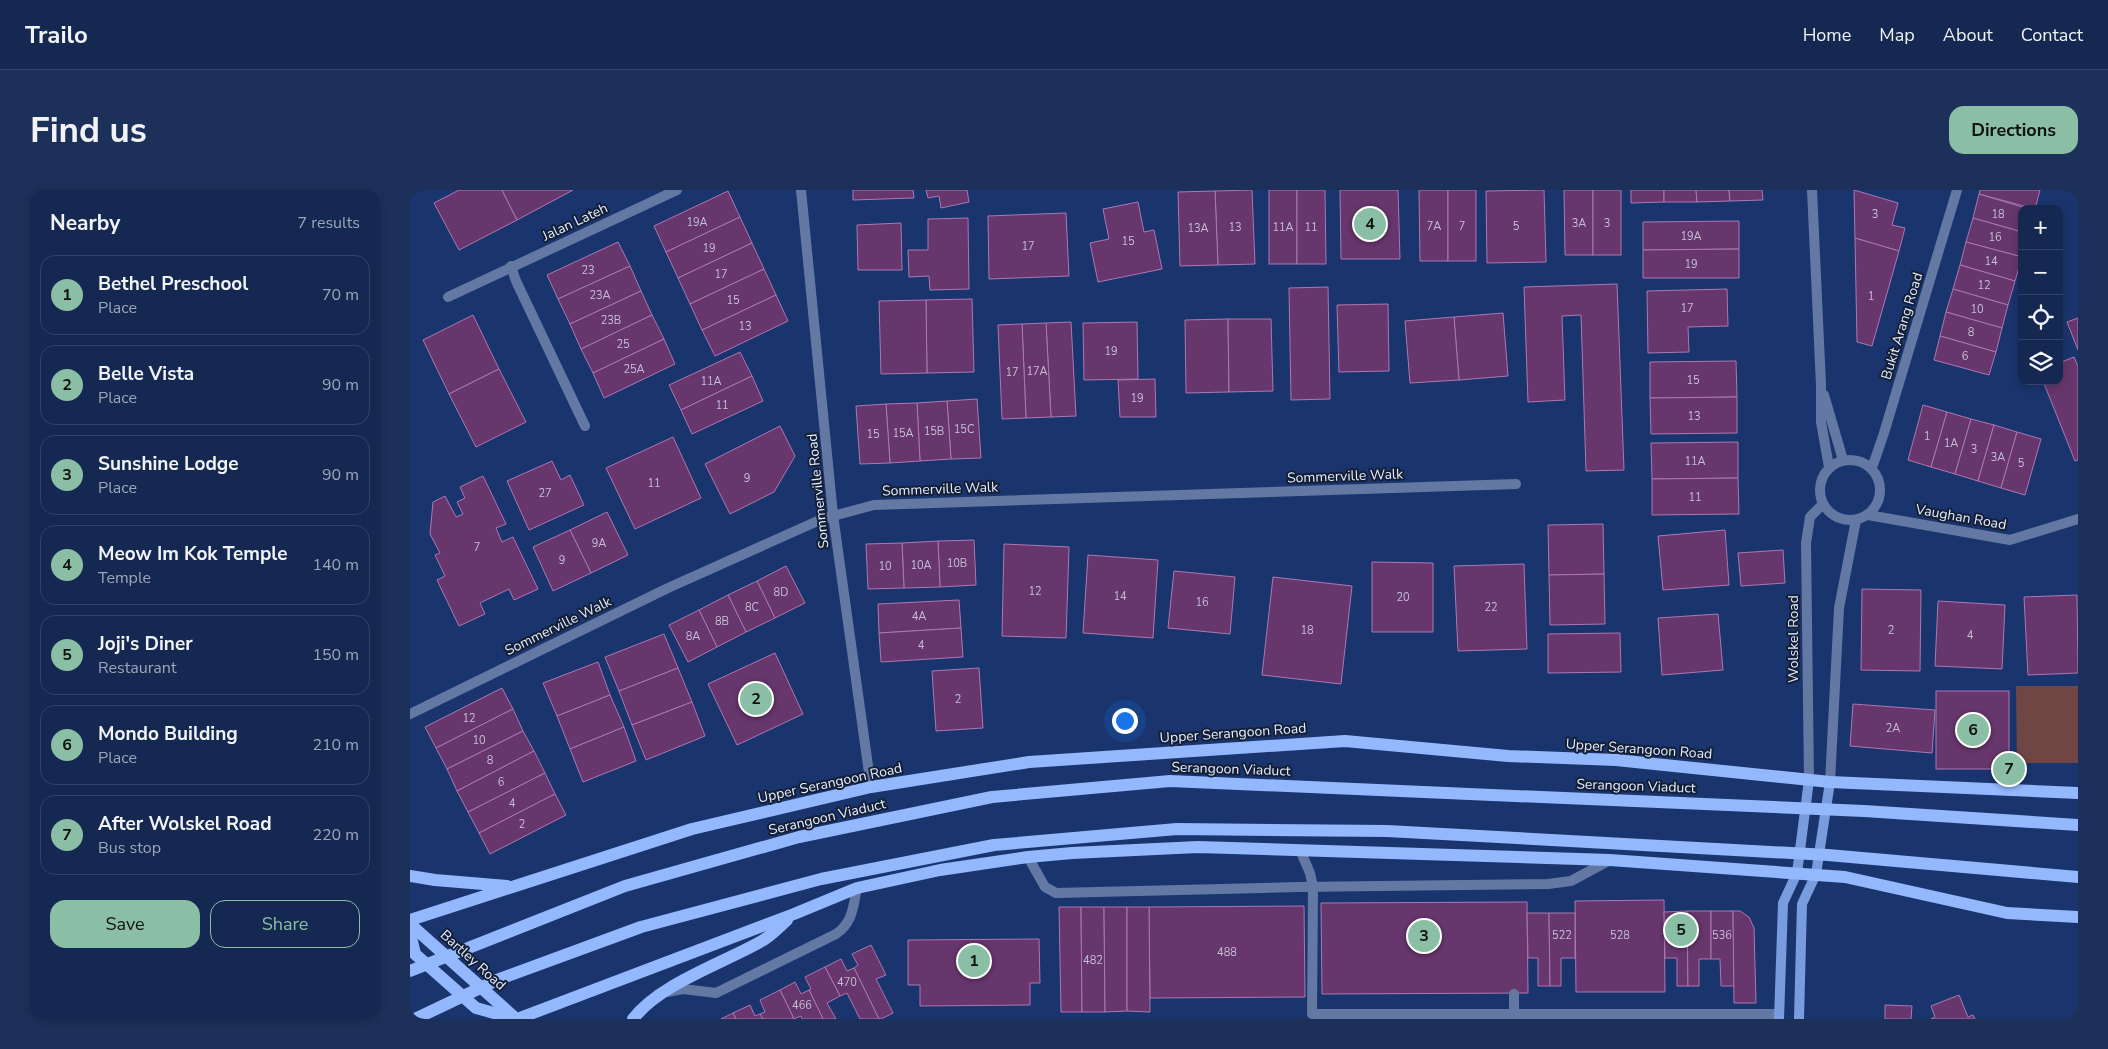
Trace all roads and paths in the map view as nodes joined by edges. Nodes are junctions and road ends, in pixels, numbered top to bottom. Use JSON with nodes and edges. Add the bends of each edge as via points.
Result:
{"nodes":[{"id":1,"x":677,"y":190,"type":"edge"},
{"id":2,"x":801,"y":190,"type":"edge"},
{"id":3,"x":1812,"y":190,"type":"edge"},
{"id":4,"x":1957,"y":190,"type":"edge"},
{"id":5,"x":511,"y":266,"type":"junction"},
{"id":6,"x":448,"y":297,"type":"dead end"},
{"id":7,"x":1821,"y":385,"type":"junction"},
{"id":8,"x":585,"y":426,"type":"dead end"},
{"id":9,"x":1844,"y":460,"type":"junction"},
{"id":10,"x":1829,"y":467,"type":"junction"},
{"id":11,"x":1872,"y":468,"type":"junction"},
{"id":12,"x":1516,"y":484,"type":"dead end"},
{"id":13,"x":1823,"y":504,"type":"junction"},
{"id":14,"x":833,"y":515,"type":"junction"},
{"id":15,"x":1868,"y":515,"type":"junction"},
{"id":16,"x":2078,"y":519,"type":"edge"},
{"id":17,"x":1856,"y":520,"type":"junction"},
{"id":18,"x":410,"y":714,"type":"edge"},
{"id":19,"x":1809,"y":780,"type":"junction"},
{"id":20,"x":1830,"y":782,"type":"junction"},
{"id":21,"x":871,"y":787,"type":"junction"},
{"id":22,"x":2078,"y":793,"type":"edge"},
{"id":23,"x":2078,"y":825,"type":"edge"},
{"id":24,"x":1300,"y":850,"type":"junction"},
{"id":25,"x":1028,"y":856,"type":"junction"},
{"id":26,"x":1610,"y":860,"type":"junction"},
{"id":27,"x":1797,"y":872,"type":"junction"},
{"id":28,"x":1816,"y":874,"type":"junction"},
{"id":29,"x":410,"y":876,"type":"edge"},
{"id":30,"x":2078,"y":877,"type":"edge"},
{"id":31,"x":514,"y":887,"type":"junction"},
{"id":32,"x":1313,"y":887,"type":"junction"},
{"id":33,"x":857,"y":888,"type":"junction"},
{"id":34,"x":794,"y":914,"type":"junction"},
{"id":35,"x":2078,"y":918,"type":"edge"},
{"id":36,"x":410,"y":922,"type":"edge"},
{"id":37,"x":410,"y":933,"type":"edge"},
{"id":38,"x":410,"y":971,"type":"edge"},
{"id":39,"x":663,"y":992,"type":"junction"},
{"id":40,"x":1514,"y":994,"type":"dead end"},
{"id":41,"x":1514,"y":1015,"type":"junction"},
{"id":42,"x":1779,"y":1017,"type":"edge"},
{"id":43,"x":415,"y":1019,"type":"edge"},
{"id":44,"x":516,"y":1019,"type":"edge"},
{"id":45,"x":633,"y":1019,"type":"edge"},
{"id":46,"x":1799,"y":1019,"type":"edge"}],
"edges":[{"from":1,"to":5,"type":"street","name":"Jalan Lateh"},
{"from":2,"to":14,"type":"street","name":"Sommerville Road"},
{"from":3,"to":7,"type":"street"},
{"from":4,"to":11,"type":"street","name":"Bukit Arang Road"},
{"from":5,"to":6,"type":"street","name":"Jalan Lateh"},
{"from":5,"to":8,"type":"street"},
{"from":7,"to":9,"type":"street"},
{"from":7,"to":10,"type":"street","via":[[1821,422]]},
{"from":9,"to":10,"type":"street"},
{"from":9,"to":11,"type":"street","via":[[1859,460]]},
{"from":10,"to":13,"type":"street","via":[[1819,491]]},
{"from":11,"to":15,"type":"street","via":[[1880,493]]},
{"from":12,"to":14,"type":"street","name":"Sommerville Walk","via":[[874,505]]},
{"from":13,"to":17,"type":"street","via":[[1831,514],[1843,520]]},
{"from":13,"to":19,"type":"street","name":"Wolskel Road","via":[[1810,516],[1806,543]]},
{"from":14,"to":18,"type":"street","name":"Sommerville Walk","via":[[668,588]]},
{"from":14,"to":21,"type":"street","name":"Sommerville Road"},
{"from":15,"to":16,"type":"street","name":"Vaughan Road","via":[[2010,540]]},
{"from":15,"to":17,"type":"street"},
{"from":17,"to":20,"type":"street","via":[[1839,608]]},
{"from":19,"to":20,"type":"main road","name":"Upper Serangoon Road"},
{"from":19,"to":21,"type":"main road","name":"Upper Serangoon Road","via":[[1616,760],[1508,756],[1345,741],[1029,762]]},
{"from":19,"to":27,"type":"main road"},
{"from":20,"to":22,"type":"main road","name":"Upper Serangoon Road"},
{"from":20,"to":28,"type":"main road"},
{"from":21,"to":31,"type":"main road","name":"Upper Serangoon Road","via":[[692,829]]},
{"from":23,"to":38,"type":"main road","name":"Serangoon Viaduct","bridge":true,"via":[[1864,810],[1170,781],[992,797],[799,837],[625,886]]},
{"from":24,"to":25,"type":"main road","via":[[1198,847]]},
{"from":24,"to":26,"type":"main road"},
{"from":24,"to":32,"type":"street"},
{"from":25,"to":32,"type":"street","via":[[1045,887],[1056,893]]},
{"from":25,"to":33,"type":"main road"},
{"from":26,"to":27,"type":"main road"},
{"from":26,"to":32,"type":"street","via":[[1571,881],[1548,884]]},
{"from":27,"to":28,"type":"main road"},
{"from":27,"to":42,"type":"main road","via":[[1782,903]]},
{"from":28,"to":35,"type":"main road","via":[[1845,877],[2006,913]]},
{"from":28,"to":46,"type":"main road","via":[[1802,904]]},
{"from":29,"to":31,"type":"main road"},
{"from":30,"to":43,"type":"main road","bridge":true,"via":[[1828,855],[1407,832],[1177,829],[994,846],[821,879],[642,927],[497,980]]},
{"from":31,"to":36,"type":"main road","name":"Upper Serangoon Road"},
{"from":32,"to":41,"type":"street","via":[[1312,1014]]},
{"from":33,"to":34,"type":"main road"},
{"from":33,"to":39,"type":"street","via":[[846,927],[836,934],[716,993],[683,989]]},
{"from":34,"to":39,"type":"main road","via":[[762,941]]},
{"from":34,"to":44,"type":"main road"},
{"from":36,"to":44,"type":"main road","name":"Bartley Road"},
{"from":37,"to":44,"type":"main road","via":[[415,954],[476,1008]]},
{"from":39,"to":45,"type":"main road"},
{"from":40,"to":41,"type":"street"},
{"from":41,"to":42,"type":"street"}]}
